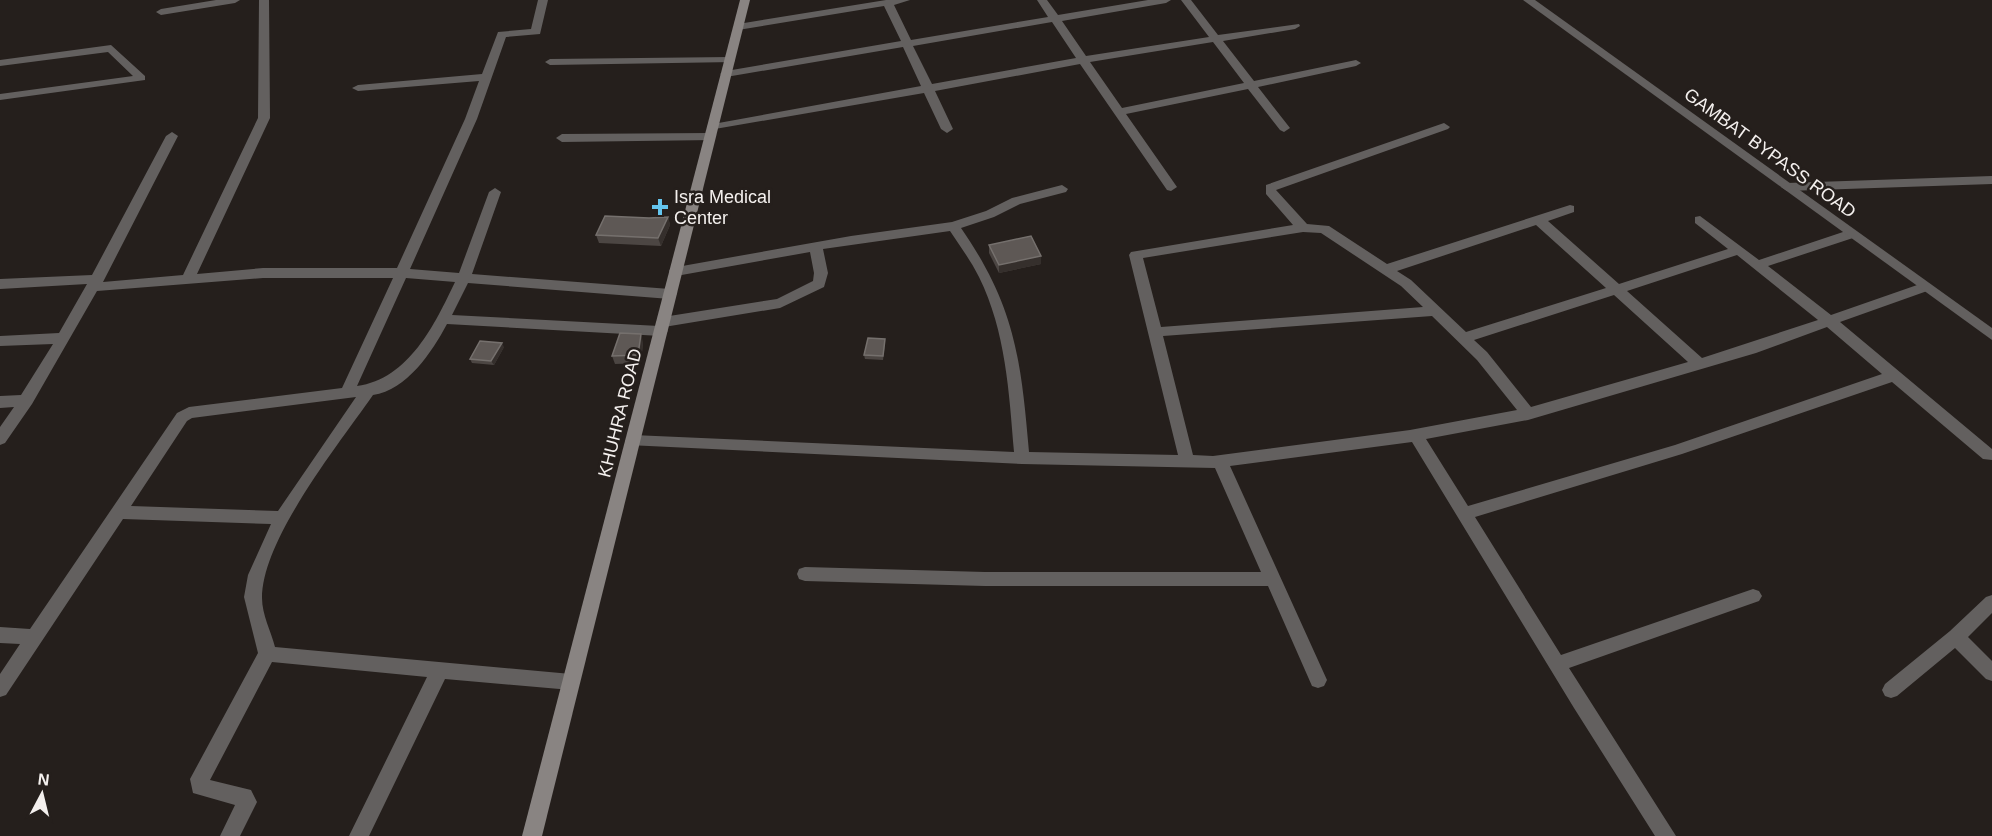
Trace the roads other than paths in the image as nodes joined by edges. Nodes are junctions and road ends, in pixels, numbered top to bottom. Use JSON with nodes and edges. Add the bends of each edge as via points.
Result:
{"nodes":[{"id":1,"x":235,"y":0,"type":"edge"},
{"id":2,"x":264,"y":0,"type":"edge"},
{"id":3,"x":543,"y":0,"type":"edge"},
{"id":4,"x":745,"y":0,"type":"edge"},
{"id":5,"x":905,"y":0,"type":"edge"},
{"id":6,"x":1042,"y":0,"type":"edge"},
{"id":7,"x":1166,"y":0,"type":"edge"},
{"id":8,"x":1186,"y":0,"type":"edge"},
{"id":9,"x":1528,"y":0,"type":"edge"},
{"id":10,"x":197,"y":3,"type":"edge"},
{"id":11,"x":888,"y":3,"type":"junction"},
{"id":12,"x":160,"y":12,"type":"dead end"},
{"id":13,"x":1055,"y":20,"type":"junction"},
{"id":14,"x":1295,"y":26,"type":"dead end"},
{"id":15,"x":738,"y":27,"type":"junction"},
{"id":16,"x":1216,"y":39,"type":"junction"},
{"id":17,"x":908,"y":45,"type":"junction"},
{"id":18,"x":1083,"y":60,"type":"junction"},
{"id":19,"x":550,"y":62,"type":"dead end"},
{"id":20,"x":0,"y":63,"type":"edge"},
{"id":21,"x":1356,"y":63,"type":"dead end"},
{"id":22,"x":728,"y":67,"type":"junction"},
{"id":23,"x":486,"y":77,"type":"junction"},
{"id":24,"x":1250,"y":84,"type":"junction"},
{"id":25,"x":358,"y":88,"type":"dead end"},
{"id":26,"x":928,"y":89,"type":"junction"},
{"id":27,"x":0,"y":97,"type":"edge"},
{"id":28,"x":1119,"y":112,"type":"junction"},
{"id":29,"x":1444,"y":127,"type":"dead end"},
{"id":30,"x":1284,"y":128,"type":"dead end"},
{"id":31,"x":946,"y":129,"type":"dead end"},
{"id":32,"x":711,"y":132,"type":"junction"},
{"id":33,"x":172,"y":136,"type":"dead end"},
{"id":34,"x":562,"y":138,"type":"dead end"},
{"id":35,"x":1992,"y":180,"type":"edge"},
{"id":36,"x":1171,"y":187,"type":"dead end"},
{"id":37,"x":1787,"y":187,"type":"junction"},
{"id":38,"x":1062,"y":189,"type":"dead end"},
{"id":39,"x":495,"y":192,"type":"dead end"},
{"id":40,"x":1570,"y":209,"type":"dead end"},
{"id":41,"x":1538,"y":219,"type":"junction"},
{"id":42,"x":1700,"y":220,"type":"dead end"},
{"id":43,"x":953,"y":226,"type":"junction"},
{"id":44,"x":1303,"y":228,"type":"junction"},
{"id":45,"x":1851,"y":234,"type":"junction"},
{"id":46,"x":816,"y":246,"type":"junction"},
{"id":47,"x":1739,"y":250,"type":"junction"},
{"id":48,"x":1757,"y":265,"type":"junction"},
{"id":49,"x":1388,"y":269,"type":"junction"},
{"id":50,"x":676,"y":271,"type":"junction"},
{"id":51,"x":402,"y":273,"type":"junction"},
{"id":52,"x":464,"y":276,"type":"junction"},
{"id":53,"x":187,"y":280,"type":"junction"},
{"id":54,"x":95,"y":283,"type":"junction"},
{"id":55,"x":0,"y":284,"type":"edge"},
{"id":56,"x":1925,"y":287,"type":"junction"},
{"id":57,"x":1617,"y":288,"type":"junction"},
{"id":58,"x":670,"y":294,"type":"junction"},
{"id":59,"x":1434,"y":310,"type":"junction"},
{"id":60,"x":443,"y":319,"type":"junction"},
{"id":61,"x":1828,"y":320,"type":"junction"},
{"id":62,"x":662,"y":327,"type":"junction"},
{"id":63,"x":1156,"y":332,"type":"junction"},
{"id":64,"x":1992,"y":335,"type":"edge"},
{"id":65,"x":64,"y":338,"type":"junction"},
{"id":66,"x":1463,"y":338,"type":"junction"},
{"id":67,"x":0,"y":341,"type":"edge"},
{"id":68,"x":1700,"y":364,"type":"junction"},
{"id":69,"x":1895,"y":375,"type":"junction"},
{"id":70,"x":368,"y":391,"type":"junction"},
{"id":71,"x":347,"y":393,"type":"junction"},
{"id":72,"x":27,"y":400,"type":"junction"},
{"id":73,"x":0,"y":402,"type":"edge"},
{"id":74,"x":1528,"y":414,"type":"junction"},
{"id":75,"x":1416,"y":435,"type":"junction"},
{"id":76,"x":0,"y":438,"type":"edge"},
{"id":77,"x":633,"y":441,"type":"junction"},
{"id":78,"x":1988,"y":455,"type":"dead end"},
{"id":79,"x":1023,"y":458,"type":"junction"},
{"id":80,"x":1187,"y":461,"type":"junction"},
{"id":81,"x":1220,"y":461,"type":"junction"},
{"id":82,"x":119,"y":512,"type":"junction"},
{"id":83,"x":1465,"y":514,"type":"junction"},
{"id":84,"x":283,"y":518,"type":"junction"},
{"id":85,"x":805,"y":574,"type":"dead end"},
{"id":86,"x":1273,"y":579,"type":"junction"},
{"id":87,"x":1753,"y":596,"type":"dead end"},
{"id":88,"x":1992,"y":602,"type":"edge"},
{"id":89,"x":0,"y":635,"type":"edge"},
{"id":90,"x":36,"y":637,"type":"junction"},
{"id":91,"x":1956,"y":637,"type":"junction"},
{"id":92,"x":267,"y":654,"type":"junction"},
{"id":93,"x":1557,"y":664,"type":"junction"},
{"id":94,"x":440,"y":670,"type":"junction"},
{"id":95,"x":1992,"y":673,"type":"edge"},
{"id":96,"x":1318,"y":680,"type":"dead end"},
{"id":97,"x":571,"y":682,"type":"junction"},
{"id":98,"x":0,"y":689,"type":"edge"},
{"id":99,"x":1891,"y":690,"type":"dead end"},
{"id":100,"x":230,"y":836,"type":"edge"},
{"id":101,"x":359,"y":836,"type":"edge"},
{"id":102,"x":532,"y":836,"type":"edge"},
{"id":103,"x":1666,"y":836,"type":"edge"}],
"edges":[{"from":1,"to":10,"type":"street"},
{"from":2,"to":53,"type":"street","via":[[264,118]]},
{"from":3,"to":23,"type":"street","via":[[536,32],[502,34]]},
{"from":4,"to":15,"type":"main road","name":"KHUHRA ROAD"},
{"from":5,"to":11,"type":"street"},
{"from":6,"to":13,"type":"street"},
{"from":7,"to":13,"type":"street"},
{"from":8,"to":16,"type":"street"},
{"from":9,"to":37,"type":"street","name":"GAMBAT BYPASS ROAD"},
{"from":10,"to":12,"type":"street"},
{"from":11,"to":15,"type":"street"},
{"from":11,"to":17,"type":"street"},
{"from":13,"to":17,"type":"street"},
{"from":13,"to":18,"type":"street"},
{"from":14,"to":16,"type":"street"},
{"from":15,"to":22,"type":"main road","name":"KHUHRA ROAD"},
{"from":16,"to":18,"type":"street"},
{"from":16,"to":24,"type":"street"},
{"from":17,"to":22,"type":"street"},
{"from":17,"to":26,"type":"street"},
{"from":18,"to":26,"type":"street"},
{"from":18,"to":28,"type":"street"},
{"from":19,"to":22,"type":"street"},
{"from":20,"to":27,"type":"street","via":[[111,48],[141,78]]},
{"from":21,"to":24,"type":"street"},
{"from":22,"to":32,"type":"main road","name":"KHUHRA ROAD"},
{"from":23,"to":25,"type":"street"},
{"from":23,"to":51,"type":"street"},
{"from":24,"to":28,"type":"street"},
{"from":24,"to":30,"type":"street"},
{"from":26,"to":31,"type":"street"},
{"from":26,"to":32,"type":"street"},
{"from":28,"to":36,"type":"street"},
{"from":29,"to":44,"type":"street","via":[[1270,188]]},
{"from":32,"to":34,"type":"street"},
{"from":32,"to":50,"type":"main road","name":"KHUHRA ROAD"},
{"from":33,"to":54,"type":"street"},
{"from":35,"to":37,"type":"street"},
{"from":37,"to":45,"type":"street","name":"GAMBAT BYPASS ROAD"},
{"from":38,"to":43,"type":"street","via":[[1016,201]]},
{"from":39,"to":52,"type":"street"},
{"from":40,"to":41,"type":"street"},
{"from":41,"to":49,"type":"street"},
{"from":41,"to":57,"type":"street"},
{"from":42,"to":47,"type":"street"},
{"from":43,"to":46,"type":"street"},
{"from":43,"to":79,"type":"street","via":[[987,279],[998,306],[1013,364]]},
{"from":44,"to":49,"type":"street","via":[[1324,229]]},
{"from":44,"to":63,"type":"street","via":[[1136,255]]},
{"from":45,"to":48,"type":"street"},
{"from":45,"to":56,"type":"street","name":"GAMBAT BYPASS ROAD"},
{"from":46,"to":50,"type":"street"},
{"from":46,"to":62,"type":"street","via":[[819,284],[791,299]]},
{"from":47,"to":48,"type":"street"},
{"from":47,"to":57,"type":"street"},
{"from":48,"to":61,"type":"street"},
{"from":49,"to":59,"type":"street"},
{"from":50,"to":58,"type":"main road","name":"KHUHRA ROAD"},
{"from":51,"to":52,"type":"street"},
{"from":51,"to":53,"type":"street","via":[[263,273]]},
{"from":51,"to":71,"type":"street"},
{"from":52,"to":58,"type":"street"},
{"from":52,"to":60,"type":"street"},
{"from":53,"to":54,"type":"street"},
{"from":54,"to":55,"type":"street"},
{"from":54,"to":65,"type":"street"},
{"from":56,"to":61,"type":"street"},
{"from":56,"to":64,"type":"street","name":"GAMBAT BYPASS ROAD"},
{"from":57,"to":66,"type":"street"},
{"from":57,"to":68,"type":"street"},
{"from":58,"to":62,"type":"main road","name":"KHUHRA ROAD"},
{"from":59,"to":63,"type":"street"},
{"from":59,"to":66,"type":"street"},
{"from":60,"to":62,"type":"street"},
{"from":60,"to":70,"type":"street","via":[[402,375],[390,385]]},
{"from":61,"to":68,"type":"street"},
{"from":61,"to":69,"type":"street"},
{"from":62,"to":77,"type":"main road","name":"KHUHRA ROAD"},
{"from":63,"to":80,"type":"street"},
{"from":65,"to":67,"type":"street"},
{"from":65,"to":72,"type":"street"},
{"from":66,"to":74,"type":"street"},
{"from":68,"to":74,"type":"street"},
{"from":69,"to":78,"type":"street"},
{"from":69,"to":83,"type":"street","via":[[1677,450]]},
{"from":70,"to":71,"type":"street"},
{"from":70,"to":84,"type":"street"},
{"from":71,"to":82,"type":"street","via":[[189,413],[182,417]]},
{"from":72,"to":73,"type":"street"},
{"from":72,"to":76,"type":"street"},
{"from":74,"to":75,"type":"street"},
{"from":75,"to":81,"type":"street"},
{"from":75,"to":83,"type":"street"},
{"from":77,"to":79,"type":"street"},
{"from":77,"to":97,"type":"main road","name":"KHUHRA ROAD"},
{"from":79,"to":80,"type":"street"},
{"from":80,"to":81,"type":"street"},
{"from":81,"to":86,"type":"street"},
{"from":82,"to":84,"type":"street"},
{"from":82,"to":90,"type":"street"},
{"from":83,"to":93,"type":"street"},
{"from":84,"to":92,"type":"street","via":[[260,560],[254,585],[255,614],[266,639]]},
{"from":85,"to":86,"type":"street","via":[[985,579]]},
{"from":86,"to":96,"type":"street"},
{"from":87,"to":93,"type":"street"},
{"from":88,"to":91,"type":"street"},
{"from":89,"to":90,"type":"street"},
{"from":90,"to":98,"type":"street"},
{"from":91,"to":95,"type":"street"},
{"from":91,"to":99,"type":"street"},
{"from":92,"to":94,"type":"street"},
{"from":92,"to":100,"type":"street","via":[[200,779],[200,786],[244,796],[247,802]]},
{"from":93,"to":103,"type":"street"},
{"from":94,"to":97,"type":"street"},
{"from":94,"to":101,"type":"street"},
{"from":97,"to":102,"type":"main road","name":"KHUHRA ROAD"}]}
